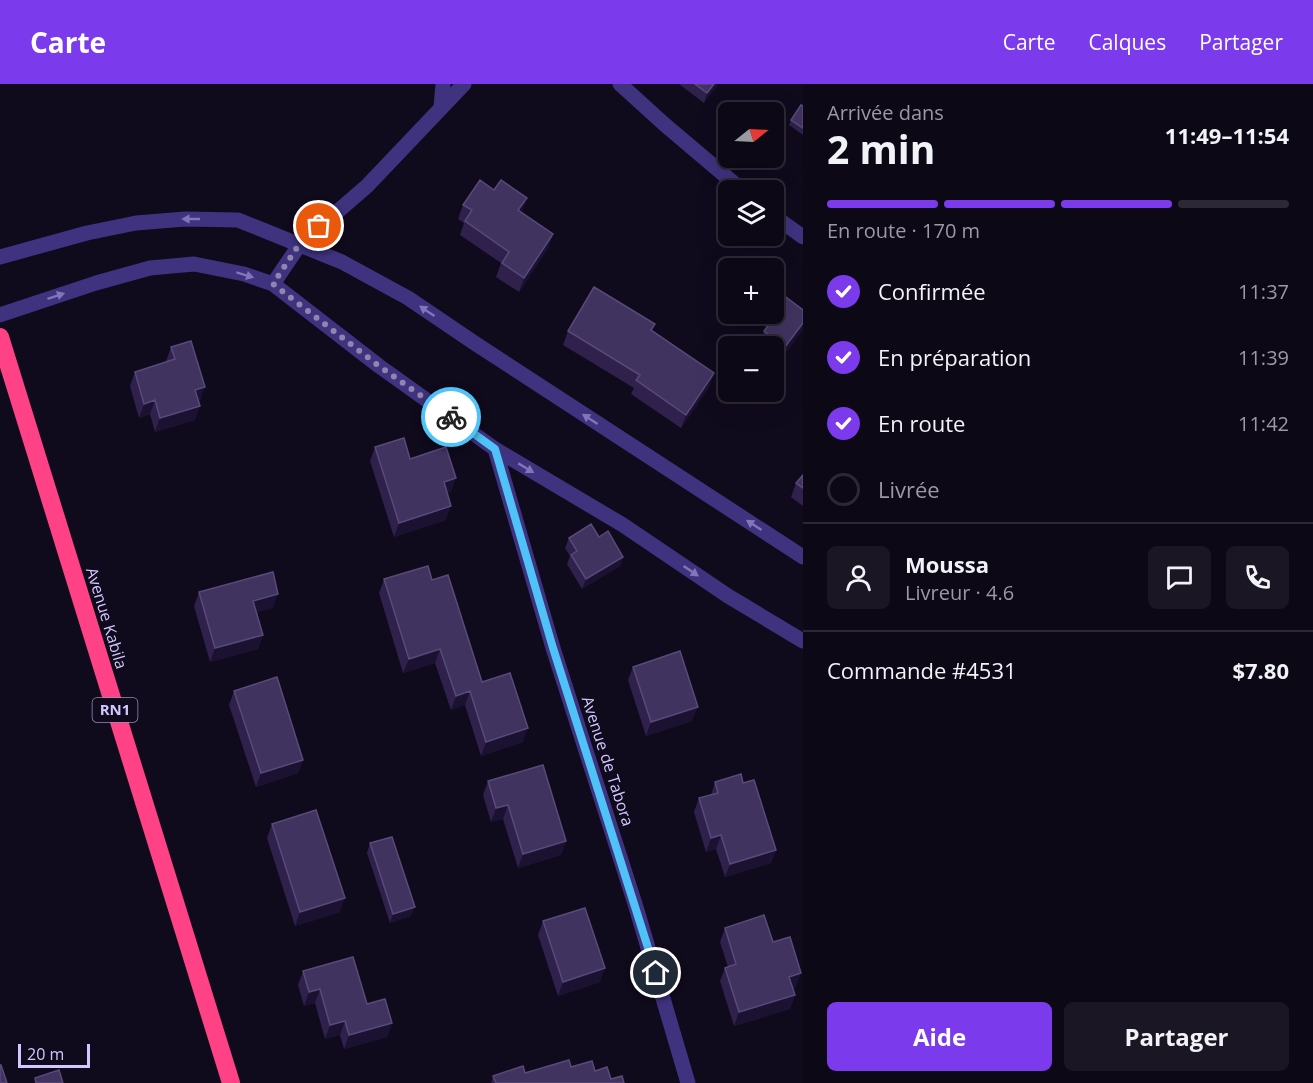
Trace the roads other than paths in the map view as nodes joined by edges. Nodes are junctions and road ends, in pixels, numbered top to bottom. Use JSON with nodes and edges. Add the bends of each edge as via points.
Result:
{"nodes":[{"id":1,"x":443,"y":84,"type":"edge"},
{"id":2,"x":464,"y":84,"type":"edge"},
{"id":3,"x":620,"y":84,"type":"edge"},
{"id":4,"x":441,"y":107,"type":"junction"},
{"id":5,"x":729,"y":180,"type":"edge"},
{"id":6,"x":784,"y":225,"type":"edge"},
{"id":7,"x":803,"y":237,"type":"edge"},
{"id":8,"x":300,"y":243,"type":"junction"},
{"id":9,"x":0,"y":257,"type":"edge"},
{"id":10,"x":273,"y":284,"type":"junction"},
{"id":11,"x":0,"y":315,"type":"edge"},
{"id":12,"x":0,"y":337,"type":"edge"},
{"id":13,"x":495,"y":449,"type":"junction"},
{"id":14,"x":803,"y":557,"type":"edge"},
{"id":15,"x":803,"y":641,"type":"edge"},
{"id":16,"x":231,"y":1083,"type":"edge"},
{"id":17,"x":688,"y":1083,"type":"edge"}],
"edges":[{"from":1,"to":4,"type":"street"},
{"from":2,"to":4,"type":"street"},
{"from":3,"to":5,"type":"street"},
{"from":4,"to":8,"type":"street","via":[[392,162]]},
{"from":6,"to":7,"type":"street"},
{"from":8,"to":9,"type":"street","one_way":true,"via":[[237,220],[185,219],[87,233]]},
{"from":8,"to":10,"type":"street"},
{"from":14,"to":8,"type":"street","one_way":true,"via":[[408,298]]},
{"from":11,"to":10,"type":"street","one_way":true,"via":[[150,268],[194,264]]},
{"from":10,"to":13,"type":"street"},
{"from":12,"to":16,"type":"highway","name":"Avenue Kabila","number":"RN1"},
{"from":13,"to":15,"type":"street","one_way":true,"via":[[623,525]]},
{"from":13,"to":17,"type":"street","name":"Avenue de Tabora"}]}
